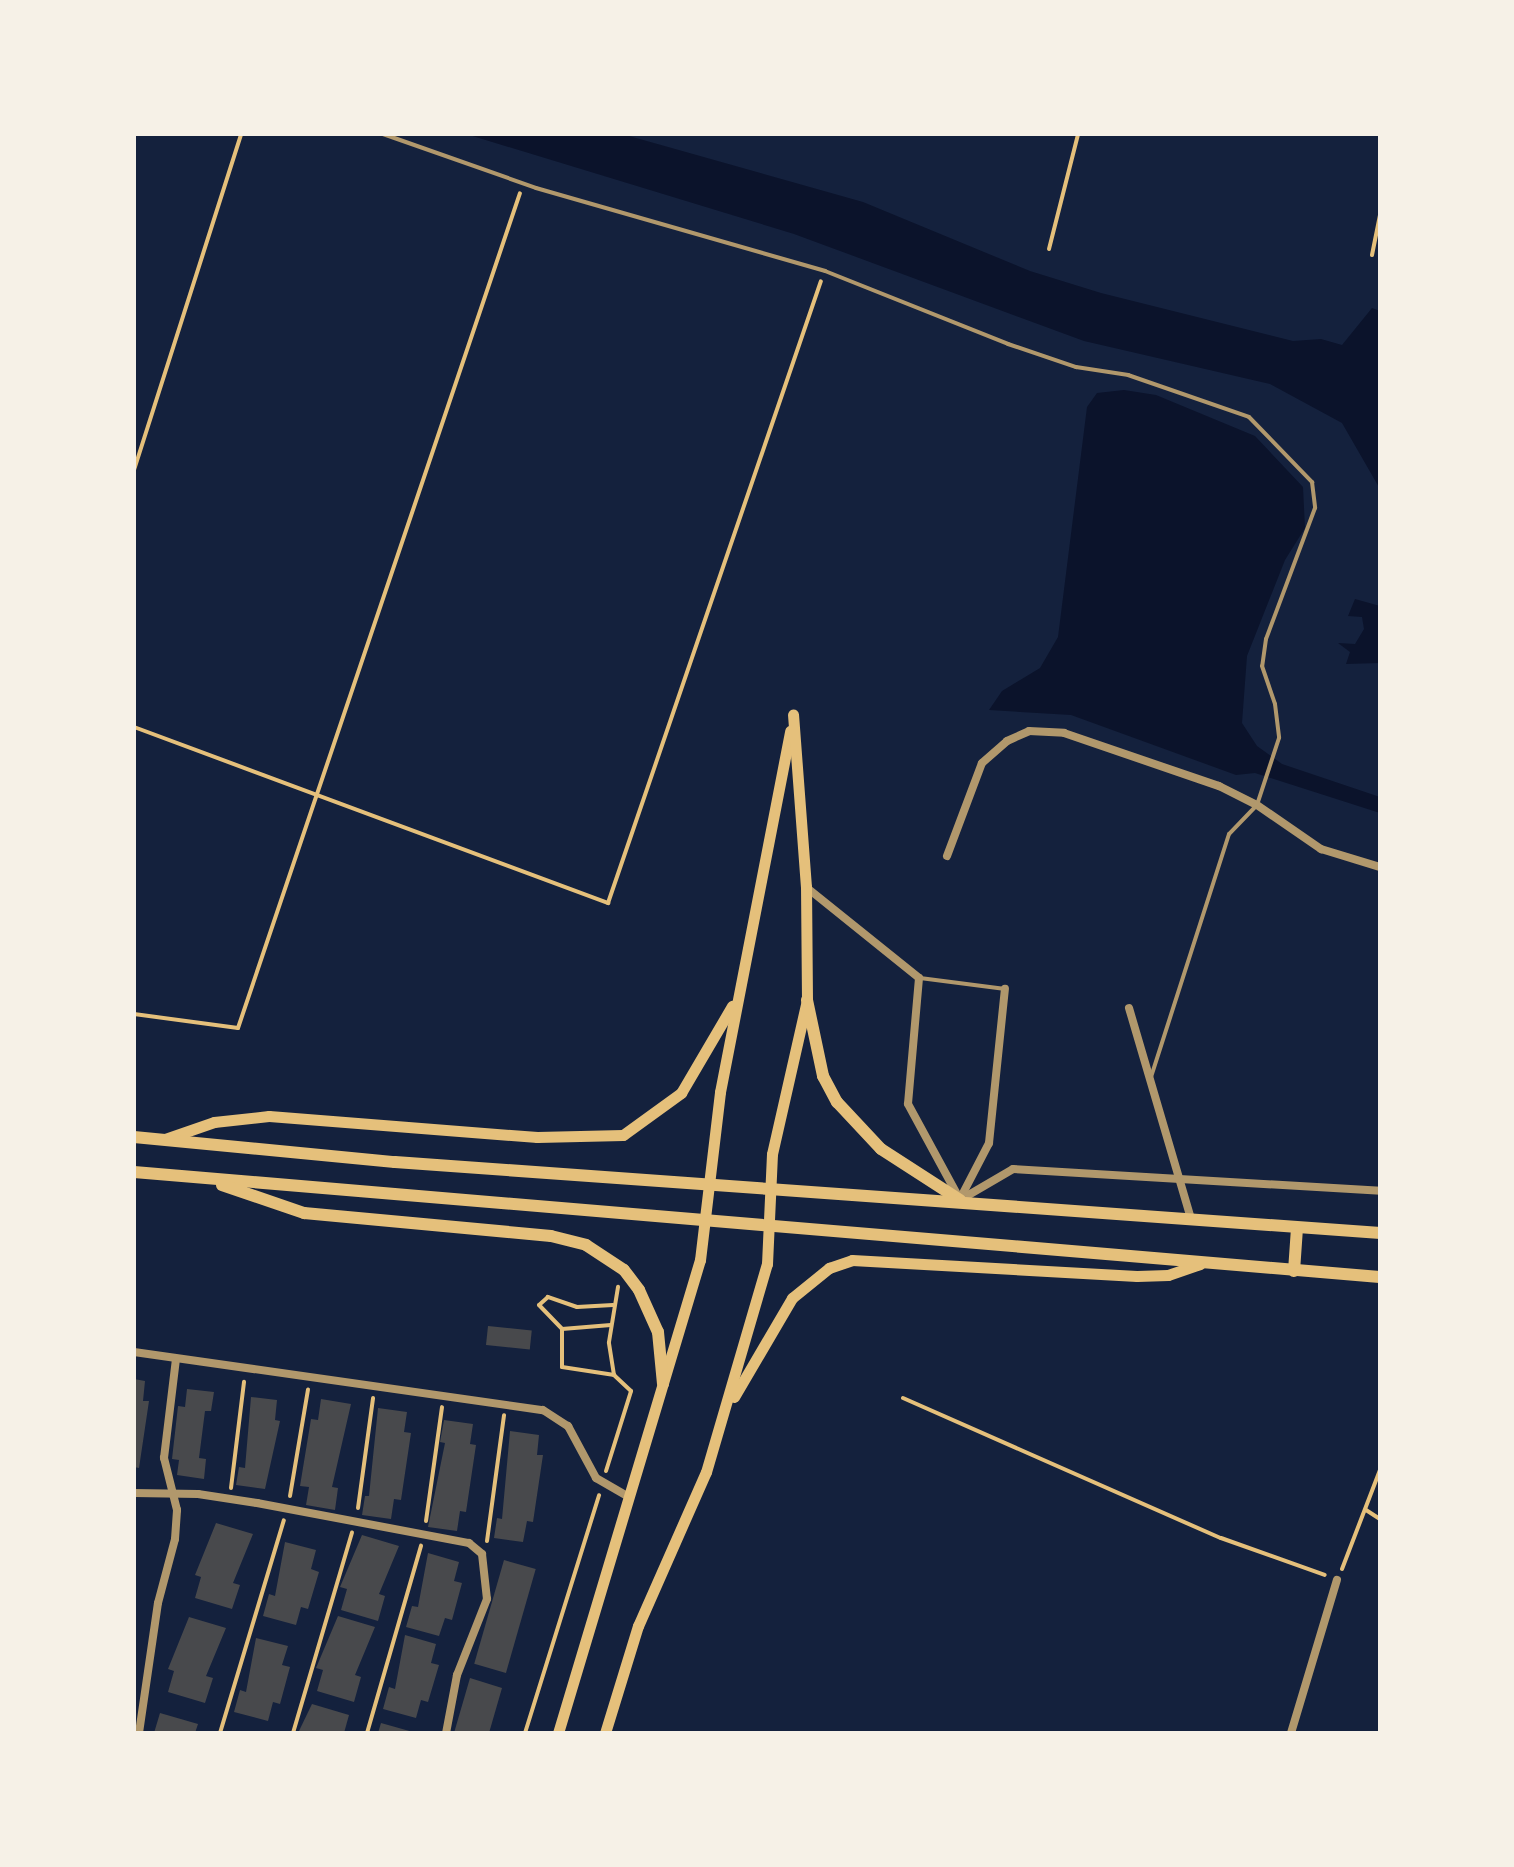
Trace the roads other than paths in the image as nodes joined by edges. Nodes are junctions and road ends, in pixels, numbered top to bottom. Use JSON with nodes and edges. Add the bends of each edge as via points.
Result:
{"nodes":[{"id":1,"x":383,"y":134,"type":"edge"},
{"id":2,"x":1257,"y":805,"type":"junction"},
{"id":3,"x":947,"y":856,"type":"dead end"},
{"id":4,"x":1380,"y":867,"type":"edge"},
{"id":5,"x":806,"y":887,"type":"junction"},
{"id":6,"x":919,"y":978,"type":"junction"},
{"id":7,"x":1005,"y":989,"type":"joint"},
{"id":8,"x":738,"y":995,"type":"junction"},
{"id":9,"x":807,"y":1000,"type":"junction"},
{"id":10,"x":1129,"y":1008,"type":"dead end"},
{"id":11,"x":1150,"y":1079,"type":"junction"},
{"id":12,"x":134,"y":1137,"type":"edge"},
{"id":13,"x":162,"y":1140,"type":"junction"},
{"id":14,"x":134,"y":1172,"type":"edge"},
{"id":15,"x":1180,"y":1179,"type":"junction"},
{"id":16,"x":208,"y":1180,"type":"junction"},
{"id":17,"x":713,"y":1184,"type":"junction"},
{"id":18,"x":770,"y":1187,"type":"junction"},
{"id":19,"x":1380,"y":1191,"type":"edge"},
{"id":20,"x":960,"y":1200,"type":"junction"},
{"id":21,"x":1191,"y":1219,"type":"junction"},
{"id":22,"x":708,"y":1223,"type":"junction"},
{"id":23,"x":771,"y":1226,"type":"junction"},
{"id":24,"x":1297,"y":1228,"type":"junction"},
{"id":25,"x":1380,"y":1233,"type":"edge"},
{"id":26,"x":1200,"y":1264,"type":"junction"},
{"id":27,"x":1294,"y":1271,"type":"junction"},
{"id":28,"x":1380,"y":1277,"type":"edge"},
{"id":29,"x":134,"y":1352,"type":"edge"},
{"id":30,"x":176,"y":1359,"type":"junction"},
{"id":31,"x":663,"y":1384,"type":"junction"},
{"id":32,"x":722,"y":1419,"type":"junction"},
{"id":33,"x":134,"y":1493,"type":"edge"},
{"id":34,"x":171,"y":1494,"type":"junction"},
{"id":35,"x":629,"y":1497,"type":"junction"},
{"id":36,"x":1337,"y":1580,"type":"road end"},
{"id":37,"x":139,"y":1733,"type":"edge"},
{"id":38,"x":446,"y":1733,"type":"edge"},
{"id":39,"x":558,"y":1733,"type":"edge"},
{"id":40,"x":605,"y":1733,"type":"edge"},
{"id":41,"x":1291,"y":1733,"type":"edge"}],
"edges":[{"from":1,"to":2,"type":"lane","via":[[524,183],[825,271],[1008,344],[1076,367],[1128,375],[1249,417],[1312,482],[1315,508],[1266,639],[1262,666],[1279,738]]},
{"from":2,"to":3,"type":"street","via":[[1064,733],[1029,731],[1007,741],[982,763]]},
{"from":2,"to":4,"type":"street","via":[[1321,849]]},
{"from":2,"to":11,"type":"lane","via":[[1229,834]]},
{"from":5,"to":6,"type":"street"},
{"from":5,"to":8,"type":"main road","via":[[793,714]]},
{"from":5,"to":9,"type":"main road"},
{"from":6,"to":7,"type":"lane"},
{"from":6,"to":20,"type":"street","via":[[908,1104]]},
{"from":7,"to":20,"type":"street","via":[[989,1143]]},
{"from":8,"to":13,"type":"main road","via":[[681,1093],[623,1135],[537,1137],[269,1116],[214,1122]]},
{"from":8,"to":17,"type":"main road","via":[[720,1092]]},
{"from":9,"to":18,"type":"main road","via":[[777,1125]]},
{"from":9,"to":20,"type":"main road","via":[[823,1076],[837,1102],[881,1149]]},
{"from":10,"to":11,"type":"street"},
{"from":11,"to":15,"type":"street"},
{"from":12,"to":13,"type":"main road"},
{"from":13,"to":17,"type":"main road"},
{"from":14,"to":16,"type":"main road"},
{"from":15,"to":19,"type":"street"},
{"from":15,"to":20,"type":"street","via":[[1013,1169]]},
{"from":15,"to":21,"type":"street"},
{"from":16,"to":22,"type":"main road"},
{"from":16,"to":31,"type":"main road","via":[[304,1213],[570,1240],[624,1270],[639,1290],[658,1332]]},
{"from":17,"to":18,"type":"main road"},
{"from":17,"to":22,"type":"main road"},
{"from":18,"to":20,"type":"main road"},
{"from":18,"to":23,"type":"main road"},
{"from":20,"to":21,"type":"main road"},
{"from":21,"to":24,"type":"main road"},
{"from":22,"to":23,"type":"main road"},
{"from":22,"to":31,"type":"main road"},
{"from":23,"to":26,"type":"main road"},
{"from":23,"to":32,"type":"main road","via":[[767,1264]]},
{"from":24,"to":25,"type":"main road"},
{"from":24,"to":27,"type":"main road"},
{"from":26,"to":27,"type":"main road"},
{"from":26,"to":32,"type":"main road","via":[[1168,1275],[1137,1276],[852,1260],[829,1268],[792,1298]]},
{"from":27,"to":28,"type":"main road"},
{"from":29,"to":30,"type":"street"},
{"from":30,"to":34,"type":"street","via":[[164,1458]]},
{"from":30,"to":35,"type":"street","via":[[560,1417],[602,1483]]},
{"from":31,"to":35,"type":"main road"},
{"from":32,"to":40,"type":"main road","via":[[690,1515],[638,1626]]},
{"from":33,"to":34,"type":"street"},
{"from":34,"to":37,"type":"street","via":[[177,1510],[175,1539],[158,1603]]},
{"from":34,"to":38,"type":"street","via":[[229,1498],[425,1532],[469,1543],[482,1554],[487,1599],[457,1675]]},
{"from":35,"to":39,"type":"main road"},
{"from":36,"to":41,"type":"street"}]}
